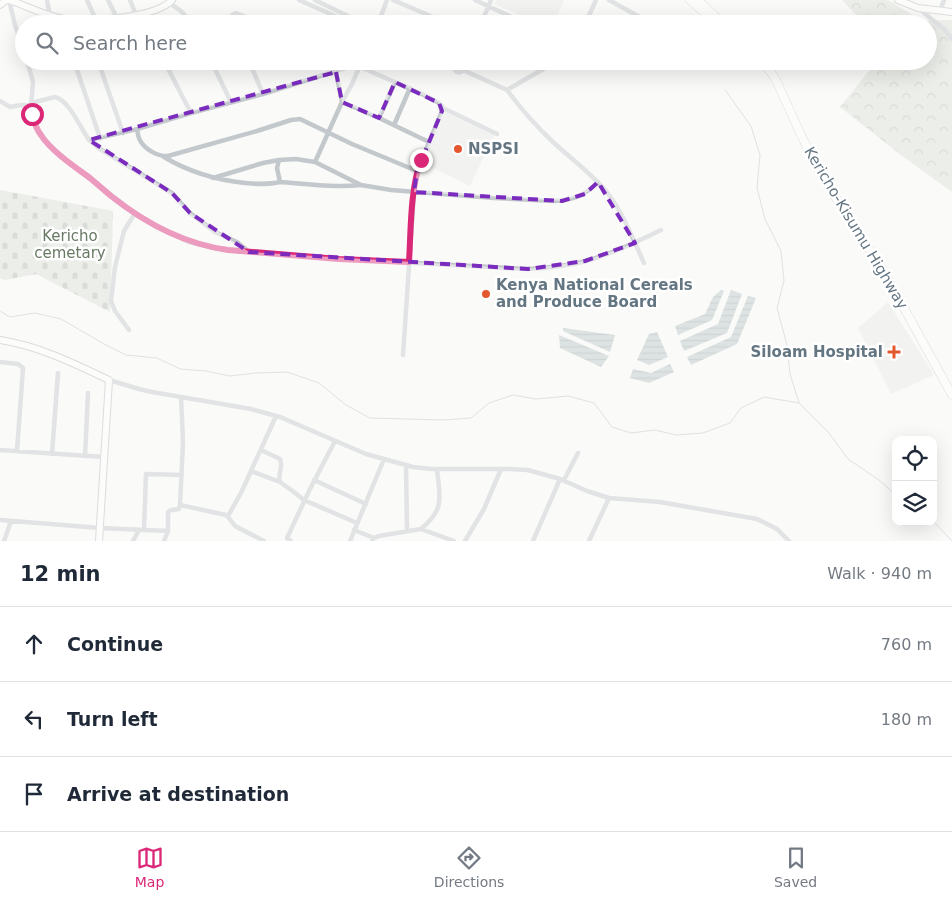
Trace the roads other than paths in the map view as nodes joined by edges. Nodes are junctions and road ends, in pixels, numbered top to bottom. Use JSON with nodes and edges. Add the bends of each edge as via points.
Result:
{"nodes":[{"id":1,"x":9,"y":0,"type":"edge"},
{"id":2,"x":47,"y":0,"type":"edge"},
{"id":3,"x":87,"y":0,"type":"edge"},
{"id":4,"x":108,"y":0,"type":"edge"},
{"id":5,"x":130,"y":0,"type":"edge"},
{"id":6,"x":299,"y":0,"type":"edge"},
{"id":7,"x":315,"y":0,"type":"edge"},
{"id":8,"x":387,"y":0,"type":"edge"},
{"id":9,"x":393,"y":0,"type":"edge"},
{"id":10,"x":475,"y":0,"type":"edge"},
{"id":11,"x":492,"y":0,"type":"edge"},
{"id":12,"x":596,"y":0,"type":"edge"},
{"id":13,"x":609,"y":0,"type":"edge"},
{"id":14,"x":690,"y":0,"type":"edge"},
{"id":15,"x":698,"y":0,"type":"edge"},
{"id":16,"x":898,"y":0,"type":"edge"},
{"id":17,"x":944,"y":0,"type":"edge"},
{"id":18,"x":171,"y":1,"type":"edge"},
{"id":19,"x":0,"y":5,"type":"edge"},
{"id":20,"x":313,"y":6,"type":"junction"},
{"id":21,"x":489,"y":6,"type":"junction"},
{"id":22,"x":918,"y":8,"type":"junction"},
{"id":23,"x":938,"y":11,"type":"junction"},
{"id":24,"x":952,"y":12,"type":"edge"},
{"id":25,"x":139,"y":14,"type":"junction"},
{"id":26,"x":50,"y":15,"type":"joint"},
{"id":27,"x":94,"y":15,"type":"edge"},
{"id":28,"x":116,"y":15,"type":"edge"},
{"id":29,"x":134,"y":15,"type":"edge"},
{"id":30,"x":184,"y":15,"type":"edge"},
{"id":31,"x":334,"y":15,"type":"edge"},
{"id":32,"x":346,"y":15,"type":"edge"},
{"id":33,"x":381,"y":15,"type":"edge"},
{"id":34,"x":428,"y":15,"type":"edge"},
{"id":35,"x":485,"y":15,"type":"edge"},
{"id":36,"x":508,"y":15,"type":"edge"},
{"id":37,"x":589,"y":15,"type":"edge"},
{"id":38,"x":636,"y":15,"type":"edge"},
{"id":39,"x":707,"y":15,"type":"edge"},
{"id":40,"x":714,"y":15,"type":"edge"},
{"id":41,"x":927,"y":15,"type":"edge"},
{"id":42,"x":934,"y":15,"type":"edge"},
{"id":43,"x":937,"y":23,"type":"edge"},
{"id":44,"x":15,"y":25,"type":"edge"},
{"id":45,"x":952,"y":39,"type":"edge"},
{"id":46,"x":30,"y":70,"type":"edge"},
{"id":47,"x":77,"y":70,"type":"edge"},
{"id":48,"x":101,"y":70,"type":"edge"},
{"id":49,"x":169,"y":70,"type":"edge"},
{"id":50,"x":215,"y":70,"type":"edge"},
{"id":51,"x":253,"y":70,"type":"edge"},
{"id":52,"x":343,"y":70,"type":"edge"},
{"id":53,"x":357,"y":70,"type":"edge"},
{"id":54,"x":367,"y":70,"type":"edge"},
{"id":55,"x":471,"y":70,"type":"edge"},
{"id":56,"x":542,"y":70,"type":"edge"},
{"id":57,"x":769,"y":70,"type":"edge"},
{"id":58,"x":336,"y":72,"type":"junction"},
{"id":59,"x":395,"y":82,"type":"junction"},
{"id":60,"x":410,"y":88,"type":"junction"},
{"id":61,"x":508,"y":90,"type":"junction"},
{"id":62,"x":263,"y":94,"type":"junction"},
{"id":63,"x":0,"y":101,"type":"edge"},
{"id":64,"x":231,"y":102,"type":"junction"},
{"id":65,"x":342,"y":102,"type":"junction"},
{"id":66,"x":31,"y":105,"type":"junction"},
{"id":67,"x":443,"y":108,"type":"junction"},
{"id":68,"x":191,"y":113,"type":"junction"},
{"id":69,"x":379,"y":118,"type":"junction"},
{"id":70,"x":394,"y":125,"type":"junction"},
{"id":71,"x":137,"y":129,"type":"junction"},
{"id":72,"x":124,"y":133,"type":"junction"},
{"id":73,"x":328,"y":133,"type":"junction"},
{"id":74,"x":497,"y":134,"type":"dead end"},
{"id":75,"x":100,"y":138,"type":"junction"},
{"id":76,"x":89,"y":140,"type":"junction"},
{"id":77,"x":429,"y":142,"type":"junction"},
{"id":78,"x":163,"y":156,"type":"junction"},
{"id":79,"x":279,"y":160,"type":"junction"},
{"id":80,"x":315,"y":162,"type":"junction"},
{"id":81,"x":417,"y":171,"type":"junction"},
{"id":82,"x":213,"y":178,"type":"junction"},
{"id":83,"x":280,"y":182,"type":"junction"},
{"id":84,"x":598,"y":182,"type":"junction"},
{"id":85,"x":361,"y":185,"type":"junction"},
{"id":86,"x":414,"y":192,"type":"junction"},
{"id":87,"x":135,"y":213,"type":"junction"},
{"id":88,"x":661,"y":230,"type":"dead end"},
{"id":89,"x":634,"y":242,"type":"junction"},
{"id":90,"x":250,"y":252,"type":"junction"},
{"id":91,"x":409,"y":262,"type":"junction"},
{"id":92,"x":644,"y":264,"type":"dead end"},
{"id":93,"x":129,"y":330,"type":"dead end"},
{"id":94,"x":0,"y":340,"type":"edge"},
{"id":95,"x":403,"y":355,"type":"dead end"},
{"id":96,"x":0,"y":362,"type":"edge"},
{"id":97,"x":58,"y":374,"type":"dead end"},
{"id":98,"x":109,"y":380,"type":"junction"},
{"id":99,"x":88,"y":393,"type":"dead end"},
{"id":100,"x":952,"y":395,"type":"edge"},
{"id":101,"x":181,"y":397,"type":"junction"},
{"id":102,"x":276,"y":416,"type":"junction"},
{"id":103,"x":335,"y":441,"type":"junction"},
{"id":104,"x":0,"y":450,"type":"edge"},
{"id":105,"x":260,"y":450,"type":"junction"},
{"id":106,"x":17,"y":451,"type":"junction"},
{"id":107,"x":578,"y":453,"type":"dead end"},
{"id":108,"x":52,"y":454,"type":"junction"},
{"id":109,"x":85,"y":456,"type":"junction"},
{"id":110,"x":104,"y":457,"type":"junction"},
{"id":111,"x":384,"y":460,"type":"junction"},
{"id":112,"x":406,"y":465,"type":"junction"},
{"id":113,"x":500,"y":469,"type":"junction"},
{"id":114,"x":438,"y":470,"type":"junction"},
{"id":115,"x":251,"y":471,"type":"junction"},
{"id":116,"x":182,"y":475,"type":"junction"},
{"id":117,"x":314,"y":480,"type":"junction"},
{"id":118,"x":562,"y":480,"type":"junction"},
{"id":119,"x":280,"y":482,"type":"junction"},
{"id":120,"x":609,"y":498,"type":"junction"},
{"id":121,"x":304,"y":500,"type":"junction"},
{"id":122,"x":366,"y":504,"type":"junction"},
{"id":123,"x":180,"y":505,"type":"junction"},
{"id":124,"x":228,"y":516,"type":"junction"},
{"id":125,"x":0,"y":520,"type":"edge"},
{"id":126,"x":11,"y":521,"type":"junction"},
{"id":127,"x":357,"y":522,"type":"junction"},
{"id":128,"x":100,"y":528,"type":"junction"},
{"id":129,"x":421,"y":529,"type":"junction"},
{"id":130,"x":142,"y":530,"type":"junction"},
{"id":131,"x":354,"y":530,"type":"junction"},
{"id":132,"x":168,"y":531,"type":"junction"},
{"id":133,"x":407,"y":531,"type":"junction"},
{"id":134,"x":286,"y":540,"type":"edge"},
{"id":135,"x":373,"y":540,"type":"edge"},
{"id":136,"x":4,"y":541,"type":"edge"},
{"id":137,"x":99,"y":541,"type":"edge"},
{"id":138,"x":133,"y":541,"type":"edge"},
{"id":139,"x":164,"y":541,"type":"edge"},
{"id":140,"x":264,"y":541,"type":"edge"},
{"id":141,"x":350,"y":541,"type":"edge"},
{"id":142,"x":454,"y":541,"type":"edge"},
{"id":143,"x":466,"y":541,"type":"edge"},
{"id":144,"x":533,"y":541,"type":"edge"},
{"id":145,"x":589,"y":541,"type":"edge"},
{"id":146,"x":788,"y":541,"type":"edge"}],
"edges":[{"from":1,"to":19,"type":"street"},
{"from":1,"to":26,"type":"street"},
{"from":1,"to":44,"type":"street"},
{"from":2,"to":26,"type":"street"},
{"from":3,"to":27,"type":"street"},
{"from":4,"to":28,"type":"street"},
{"from":5,"to":25,"type":"street"},
{"from":6,"to":20,"type":"street"},
{"from":7,"to":20,"type":"street"},
{"from":7,"to":32,"type":"street"},
{"from":8,"to":33,"type":"street"},
{"from":9,"to":34,"type":"street"},
{"from":10,"to":21,"type":"street"},
{"from":11,"to":21,"type":"street"},
{"from":12,"to":37,"type":"street"},
{"from":13,"to":38,"type":"street"},
{"from":14,"to":39,"type":"highway"},
{"from":15,"to":40,"type":"highway"},
{"from":16,"to":22,"type":"street"},
{"from":17,"to":23,"type":"street"},
{"from":18,"to":25,"type":"street","via":[[161,8]]},
{"from":18,"to":30,"type":"street"},
{"from":20,"to":31,"type":"street"},
{"from":21,"to":35,"type":"street"},
{"from":21,"to":36,"type":"street"},
{"from":22,"to":23,"type":"street"},
{"from":22,"to":41,"type":"street"},
{"from":23,"to":24,"type":"street"},
{"from":23,"to":42,"type":"street"},
{"from":25,"to":29,"type":"street"},
{"from":43,"to":45,"type":"street"},
{"from":46,"to":66,"type":"street","via":[[33,82]]},
{"from":47,"to":75,"type":"street"},
{"from":48,"to":72,"type":"street"},
{"from":49,"to":68,"type":"street"},
{"from":50,"to":64,"type":"street"},
{"from":51,"to":62,"type":"street"},
{"from":52,"to":58,"type":"street"},
{"from":53,"to":65,"type":"street"},
{"from":54,"to":59,"type":"street"},
{"from":55,"to":61,"type":"street"},
{"from":56,"to":61,"type":"street"},
{"from":57,"to":100,"type":"highway","name":"Kericho-Kisumu Highway","via":[[820,175],[883,270]]},
{"from":58,"to":62,"type":"street"},
{"from":58,"to":65,"type":"street"},
{"from":59,"to":60,"type":"street"},
{"from":59,"to":69,"type":"street"},
{"from":60,"to":67,"type":"street"},
{"from":60,"to":70,"type":"street"},
{"from":61,"to":84,"type":"street","via":[[541,131]]},
{"from":62,"to":64,"type":"street"},
{"from":63,"to":66,"type":"street","via":[[10,107]]},
{"from":64,"to":68,"type":"street"},
{"from":65,"to":69,"type":"street"},
{"from":65,"to":73,"type":"street"},
{"from":66,"to":76,"type":"street","via":[[58,98],[72,112]]},
{"from":66,"to":87,"type":"street","via":[[36,127],[44,140]]},
{"from":67,"to":74,"type":"street"},
{"from":67,"to":77,"type":"street"},
{"from":68,"to":71,"type":"street"},
{"from":69,"to":70,"type":"street"},
{"from":70,"to":77,"type":"street"},
{"from":71,"to":72,"type":"street"},
{"from":71,"to":78,"type":"street","via":[[143,145]]},
{"from":72,"to":75,"type":"street"},
{"from":73,"to":78,"type":"street","via":[[296,119]]},
{"from":73,"to":80,"type":"street"},
{"from":73,"to":81,"type":"street"},
{"from":75,"to":76,"type":"street"},
{"from":76,"to":90,"type":"street","via":[[172,194],[190,213]]},
{"from":77,"to":81,"type":"street"},
{"from":78,"to":82,"type":"street"},
{"from":79,"to":80,"type":"street"},
{"from":79,"to":82,"type":"street"},
{"from":79,"to":83,"type":"street"},
{"from":80,"to":85,"type":"street"},
{"from":81,"to":86,"type":"street"},
{"from":82,"to":83,"type":"street","via":[[260,185]]},
{"from":83,"to":85,"type":"street","via":[[342,187]]},
{"from":84,"to":86,"type":"street","via":[[585,194],[562,201]]},
{"from":84,"to":89,"type":"street","via":[[617,208]]},
{"from":85,"to":86,"type":"street"},
{"from":86,"to":91,"type":"street"},
{"from":87,"to":90,"type":"street","via":[[189,242]]},
{"from":87,"to":93,"type":"street","via":[[124,231],[111,301]]},
{"from":88,"to":89,"type":"street"},
{"from":89,"to":91,"type":"street","via":[[585,261],[528,269]]},
{"from":89,"to":92,"type":"street"},
{"from":90,"to":91,"type":"street"},
{"from":91,"to":95,"type":"street"},
{"from":94,"to":98,"type":"street","via":[[48,352]]},
{"from":96,"to":106,"type":"street","via":[[18,364],[23,368]]},
{"from":97,"to":108,"type":"street"},
{"from":98,"to":101,"type":"street"},
{"from":98,"to":110,"type":"street"},
{"from":99,"to":109,"type":"street"},
{"from":101,"to":102,"type":"street"},
{"from":101,"to":116,"type":"street"},
{"from":102,"to":103,"type":"street"},
{"from":102,"to":105,"type":"street"},
{"from":103,"to":111,"type":"street"},
{"from":103,"to":117,"type":"street"},
{"from":104,"to":106,"type":"street"},
{"from":105,"to":115,"type":"street"},
{"from":105,"to":119,"type":"street","via":[[280,459]]},
{"from":106,"to":108,"type":"street"},
{"from":107,"to":118,"type":"street"},
{"from":108,"to":109,"type":"street"},
{"from":109,"to":110,"type":"street"},
{"from":110,"to":128,"type":"street"},
{"from":111,"to":112,"type":"street"},
{"from":111,"to":122,"type":"street"},
{"from":112,"to":114,"type":"street"},
{"from":112,"to":133,"type":"street"},
{"from":113,"to":114,"type":"street"},
{"from":113,"to":118,"type":"street","via":[[528,470]]},
{"from":113,"to":143,"type":"street","via":[[484,509]]},
{"from":114,"to":129,"type":"street","via":[[438,507]]},
{"from":115,"to":119,"type":"street"},
{"from":115,"to":124,"type":"street"},
{"from":116,"to":123,"type":"street"},
{"from":116,"to":130,"type":"street","via":[[146,474]]},
{"from":117,"to":121,"type":"street"},
{"from":117,"to":122,"type":"street"},
{"from":118,"to":120,"type":"street"},
{"from":118,"to":144,"type":"street"},
{"from":119,"to":121,"type":"street"},
{"from":120,"to":145,"type":"street"},
{"from":120,"to":146,"type":"street","via":[[660,502],[757,519],[777,529]]},
{"from":121,"to":127,"type":"street"},
{"from":121,"to":134,"type":"street"},
{"from":122,"to":127,"type":"street"},
{"from":123,"to":124,"type":"street"},
{"from":123,"to":132,"type":"street","via":[[168,512]]},
{"from":124,"to":140,"type":"street","via":[[235,526]]},
{"from":125,"to":126,"type":"street"},
{"from":126,"to":128,"type":"street"},
{"from":126,"to":136,"type":"street"},
{"from":127,"to":131,"type":"street"},
{"from":128,"to":130,"type":"street"},
{"from":128,"to":137,"type":"street"},
{"from":129,"to":133,"type":"street"},
{"from":129,"to":142,"type":"street"},
{"from":130,"to":132,"type":"street"},
{"from":130,"to":138,"type":"street"},
{"from":131,"to":135,"type":"street"},
{"from":131,"to":141,"type":"street"},
{"from":132,"to":139,"type":"street"},
{"from":133,"to":135,"type":"street"}]}
